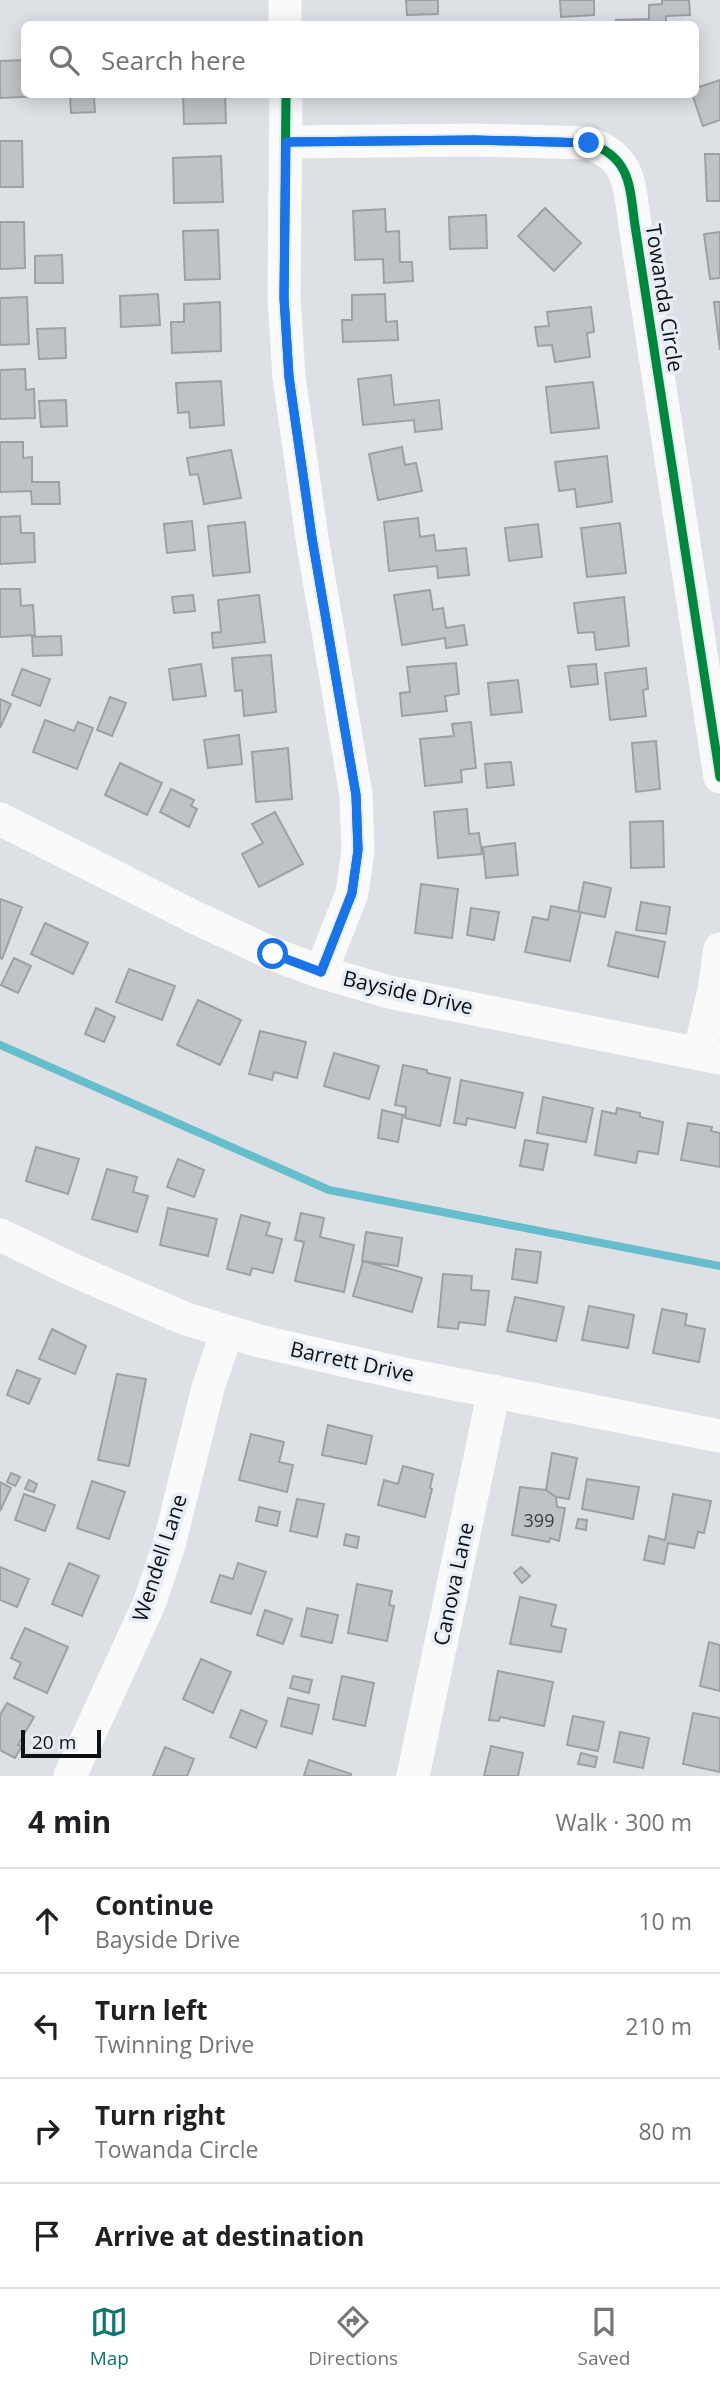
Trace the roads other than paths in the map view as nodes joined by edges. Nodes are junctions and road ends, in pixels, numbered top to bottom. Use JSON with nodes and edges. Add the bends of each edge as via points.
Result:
{"nodes":[{"id":1,"x":285,"y":0,"type":"edge"},
{"id":2,"x":285,"y":21,"type":"edge"},
{"id":3,"x":286,"y":98,"type":"edge"},
{"id":4,"x":286,"y":142,"type":"junction"},
{"id":5,"x":720,"y":777,"type":"edge"},
{"id":6,"x":0,"y":818,"type":"edge"},
{"id":7,"x":720,"y":949,"type":"edge"},
{"id":8,"x":321,"y":972,"type":"junction"},
{"id":9,"x":709,"y":1056,"type":"edge"},
{"id":10,"x":0,"y":1235,"type":"edge"},
{"id":11,"x":227,"y":1332,"type":"junction"},
{"id":12,"x":494,"y":1391,"type":"junction"},
{"id":13,"x":720,"y":1436,"type":"edge"},
{"id":14,"x":70,"y":1776,"type":"edge"},
{"id":15,"x":413,"y":1776,"type":"edge"}],
"edges":[{"from":1,"to":2,"type":"street"},
{"from":3,"to":4,"type":"street"},
{"from":4,"to":5,"type":"street","name":"Towanda Circle","via":[[589,143],[617,158],[625,171],[636,232]]},
{"from":4,"to":8,"type":"street","via":[[284,298],[291,401],[356,795],[358,850],[352,893]]},
{"from":6,"to":8,"type":"street","name":"Bayside Drive","via":[[194,917]]},
{"from":7,"to":9,"type":"street"},
{"from":8,"to":9,"type":"street","name":"Bayside Drive","via":[[389,992]]},
{"from":10,"to":11,"type":"street","name":"Barrett Drive","via":[[186,1319]]},
{"from":11,"to":12,"type":"street","name":"Barrett Drive"},
{"from":11,"to":14,"type":"street","name":"Wendell Lane","via":[[149,1604]]},
{"from":12,"to":13,"type":"street","name":"Barrett Drive"},
{"from":12,"to":15,"type":"street","name":"Canova Lane"}]}
